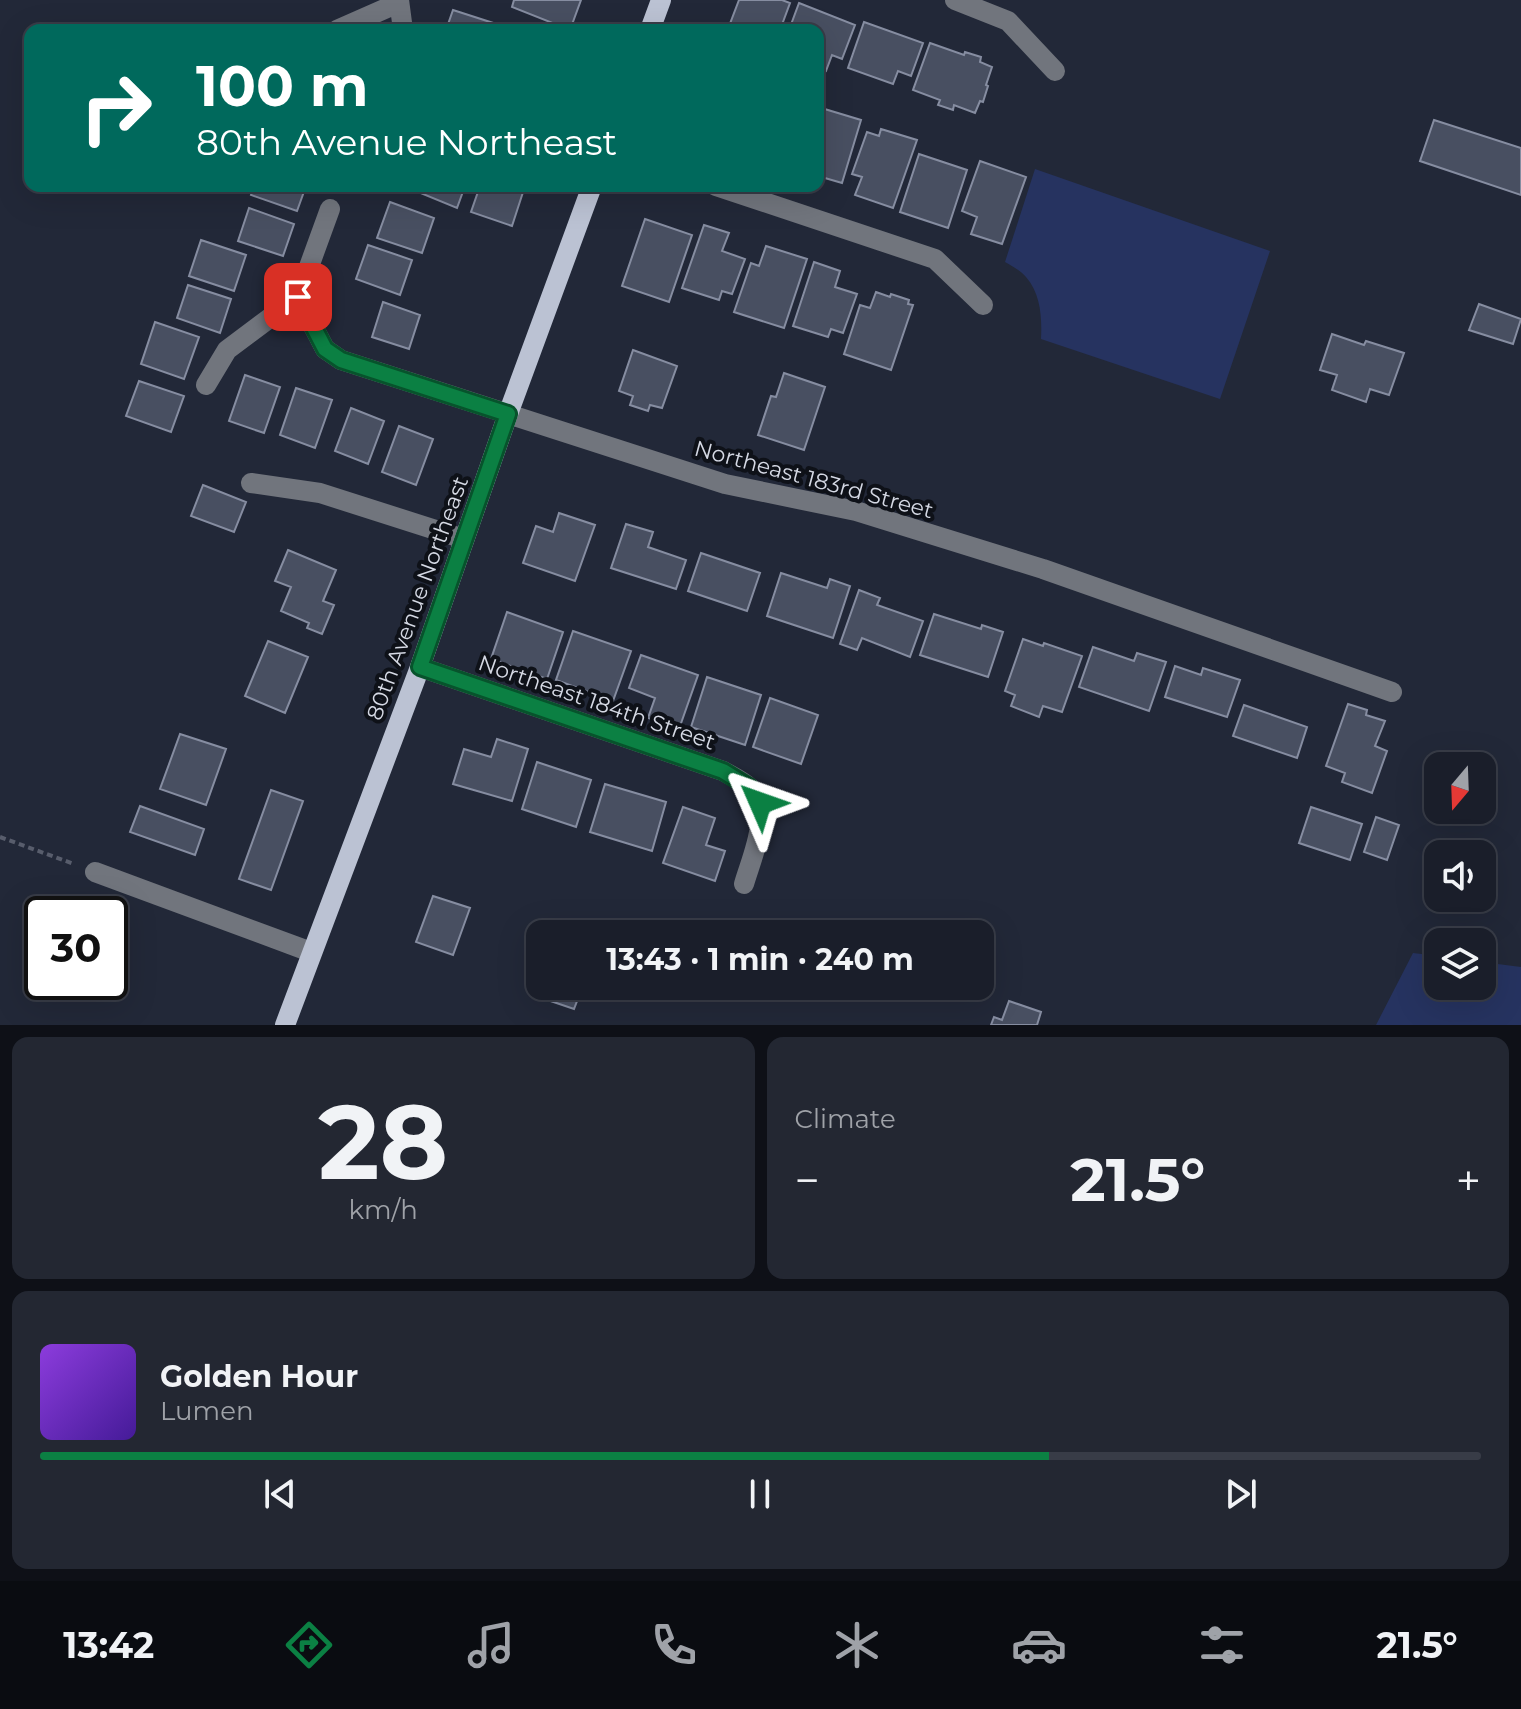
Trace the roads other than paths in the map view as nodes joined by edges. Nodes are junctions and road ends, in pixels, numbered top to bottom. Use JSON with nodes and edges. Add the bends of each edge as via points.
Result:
{"nodes":[{"id":1,"x":661,"y":0,"type":"edge"},
{"id":2,"x":955,"y":0,"type":"edge"},
{"id":3,"x":398,"y":2,"type":"edge"},
{"id":4,"x":350,"y":24,"type":"edge"},
{"id":5,"x":402,"y":24,"type":"edge"},
{"id":6,"x":652,"y":24,"type":"edge"},
{"id":7,"x":1055,"y":71,"type":"dead end"},
{"id":8,"x":590,"y":192,"type":"edge"},
{"id":9,"x":734,"y":192,"type":"edge"},
{"id":10,"x":330,"y":209,"type":"dead end"},
{"id":11,"x":298,"y":297,"type":"junction"},
{"id":12,"x":983,"y":305,"type":"dead end"},
{"id":13,"x":206,"y":385,"type":"dead end"},
{"id":14,"x":508,"y":414,"type":"junction"},
{"id":15,"x":251,"y":483,"type":"dead end"},
{"id":16,"x":464,"y":539,"type":"junction"},
{"id":17,"x":420,"y":667,"type":"junction"},
{"id":18,"x":1392,"y":692,"type":"dead end"},
{"id":19,"x":95,"y":872,"type":"road end"},
{"id":20,"x":744,"y":884,"type":"dead end"},
{"id":21,"x":311,"y":952,"type":"junction"},
{"id":22,"x":285,"y":1025,"type":"edge"}],
"edges":[{"from":1,"to":6,"type":"main road"},
{"from":2,"to":7,"type":"street","via":[[1008,21]]},
{"from":3,"to":4,"type":"street"},
{"from":3,"to":5,"type":"street"},
{"from":8,"to":14,"type":"main road","name":"80th Avenue Northeast"},
{"from":9,"to":12,"type":"street","via":[[935,259]]},
{"from":10,"to":11,"type":"street"},
{"from":11,"to":13,"type":"street","via":[[227,350]]},
{"from":11,"to":14,"type":"street","name":"Northeast 183rd Street","via":[[325,349],[341,360]]},
{"from":14,"to":16,"type":"main road","name":"80th Avenue Northeast"},
{"from":14,"to":18,"type":"street","name":"Northeast 183rd Street","via":[[725,484],[856,511],[1029,565]]},
{"from":15,"to":16,"type":"street","via":[[320,493]]},
{"from":16,"to":17,"type":"main road","name":"80th Avenue Northeast"},
{"from":17,"to":20,"type":"street","name":"Northeast 184th Street","via":[[723,771],[749,787],[760,803],[760,829]]},
{"from":17,"to":21,"type":"main road","name":"80th Avenue Northeast"},
{"from":19,"to":21,"type":"street"},
{"from":21,"to":22,"type":"main road","name":"80th Avenue Northeast"}]}
